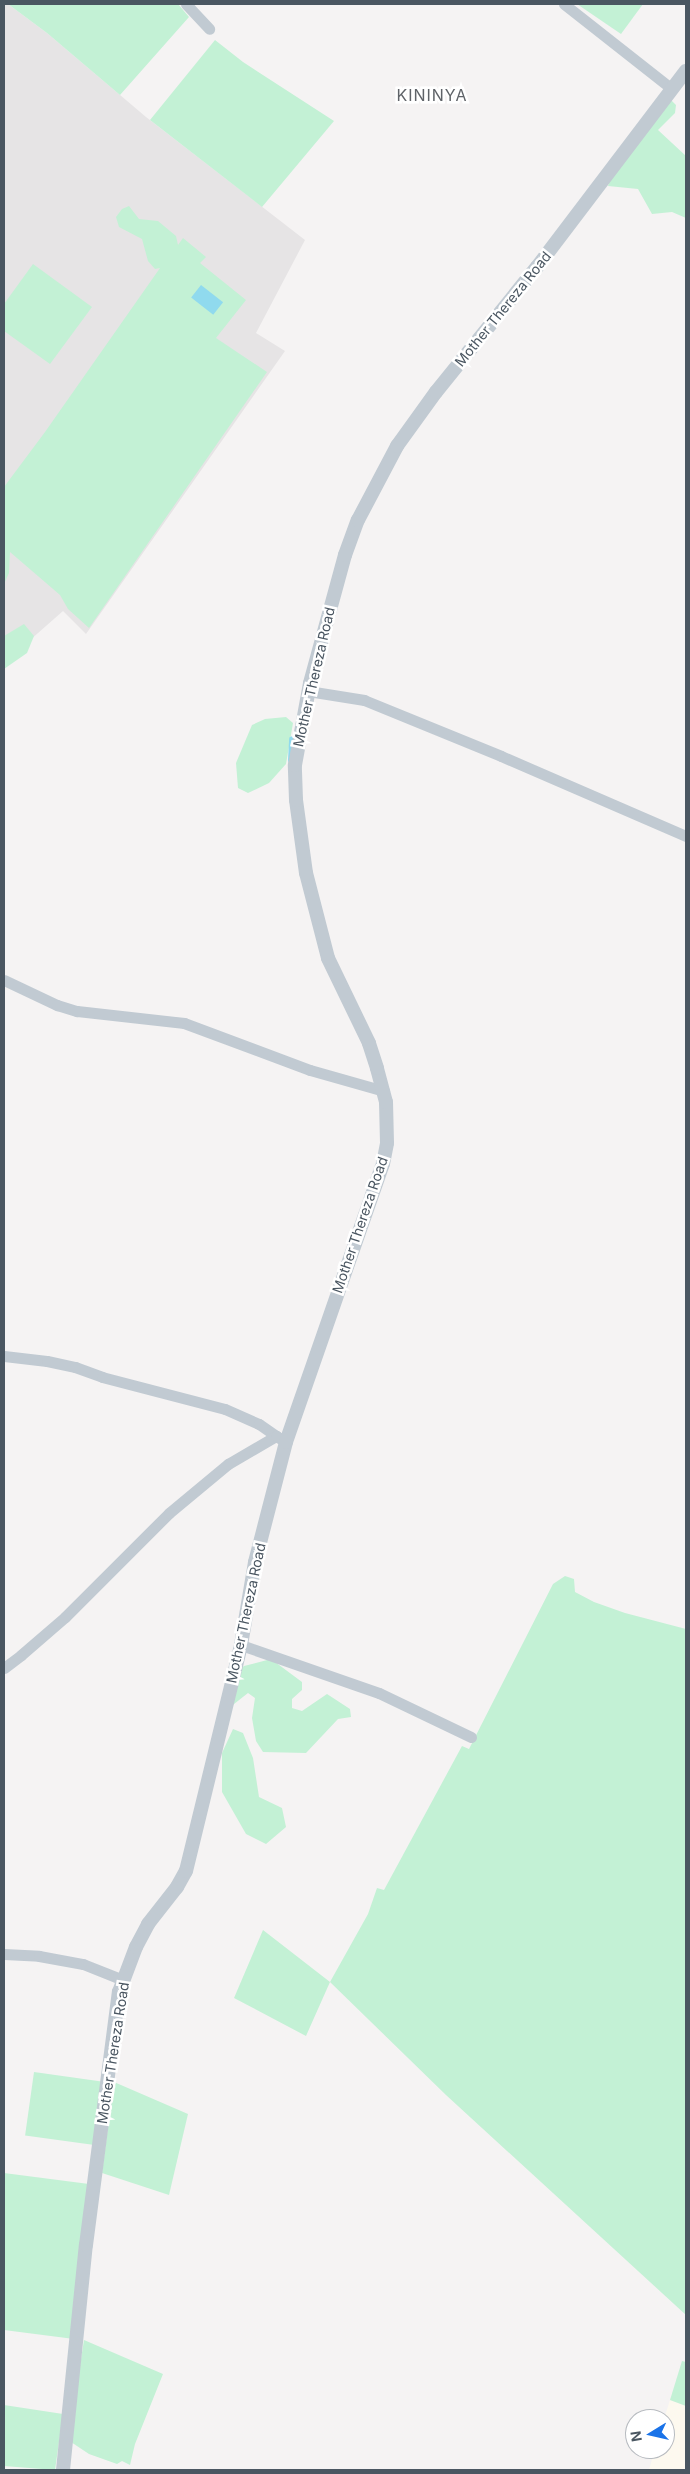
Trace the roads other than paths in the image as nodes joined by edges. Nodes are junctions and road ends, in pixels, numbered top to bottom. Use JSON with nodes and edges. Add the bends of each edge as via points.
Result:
{"nodes":[{"id":1,"x":186,"y":4,"type":"edge"},
{"id":2,"x":564,"y":4,"type":"edge"},
{"id":3,"x":209,"y":29,"type":"dead end"},
{"id":4,"x":686,"y":71,"type":"edge"},
{"id":5,"x":672,"y":89,"type":"junction"},
{"id":6,"x":308,"y":692,"type":"junction"},
{"id":7,"x":686,"y":836,"type":"edge"},
{"id":8,"x":4,"y":980,"type":"edge"},
{"id":9,"x":384,"y":1091,"type":"junction"},
{"id":10,"x":4,"y":1356,"type":"edge"},
{"id":11,"x":281,"y":1439,"type":"junction"},
{"id":12,"x":241,"y":1645,"type":"junction"},
{"id":13,"x":4,"y":1668,"type":"edge"},
{"id":14,"x":471,"y":1738,"type":"dead end"},
{"id":15,"x":4,"y":1954,"type":"edge"},
{"id":16,"x":123,"y":1980,"type":"junction"},
{"id":17,"x":63,"y":2470,"type":"edge"}],
"edges":[{"from":1,"to":3,"type":"street"},
{"from":2,"to":5,"type":"street"},
{"from":4,"to":5,"type":"street","name":"Mother Thereza Road"},
{"from":5,"to":6,"type":"street","name":"Mother Thereza Road","via":[[397,446],[361,512],[345,555]]},
{"from":6,"to":7,"type":"street","via":[[364,700]]},
{"from":6,"to":9,"type":"street","name":"Mother Thereza Road","via":[[295,765],[296,800],[306,873],[328,958],[369,1044]]},
{"from":8,"to":9,"type":"street","via":[[77,1011],[184,1023],[310,1070]]},
{"from":9,"to":11,"type":"street","name":"Mother Thereza Road","via":[[388,1143],[383,1164]]},
{"from":10,"to":11,"type":"street","via":[[47,1360],[225,1409],[259,1424]]},
{"from":11,"to":12,"type":"street","name":"Mother Thereza Road"},
{"from":11,"to":13,"type":"street","via":[[228,1464],[169,1513],[65,1617]]},
{"from":12,"to":14,"type":"street","via":[[379,1692]]},
{"from":12,"to":16,"type":"street","name":"Mother Thereza Road","via":[[186,1871],[148,1924]]},
{"from":15,"to":16,"type":"street","via":[[83,1964]]},
{"from":16,"to":17,"type":"street","name":"Mother Thereza Road","via":[[86,2245]]}]}
